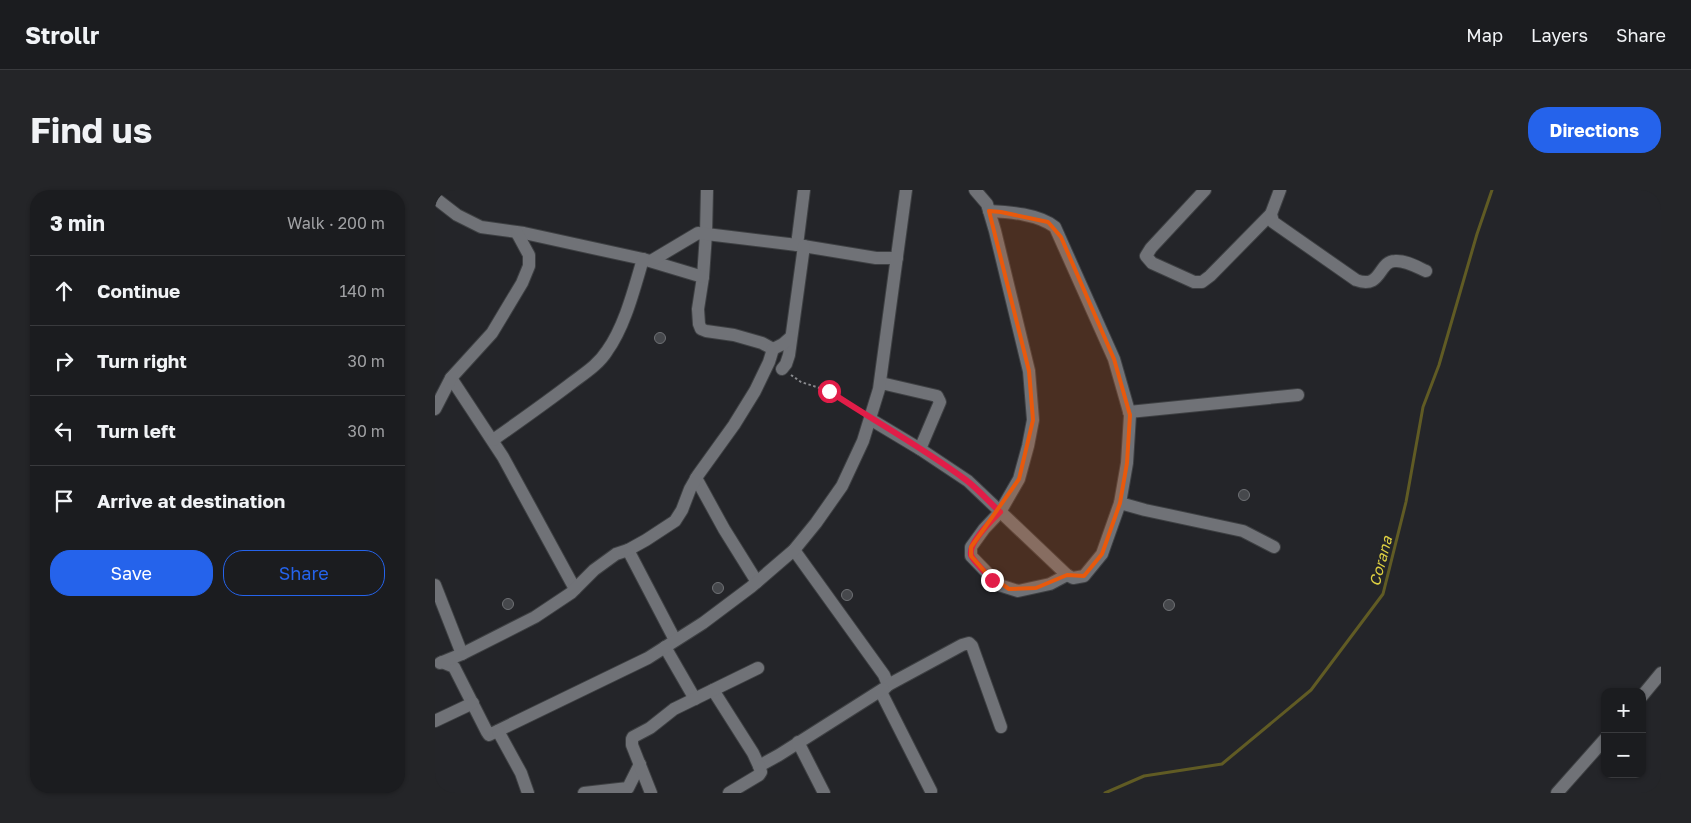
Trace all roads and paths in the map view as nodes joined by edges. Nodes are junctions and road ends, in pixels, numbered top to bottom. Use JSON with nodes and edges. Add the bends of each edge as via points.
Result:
{"nodes":[{"id":1,"x":707,"y":190,"type":"edge"},
{"id":2,"x":804,"y":190,"type":"edge"},
{"id":3,"x":906,"y":190,"type":"edge"},
{"id":4,"x":975,"y":190,"type":"edge"},
{"id":5,"x":1205,"y":190,"type":"edge"},
{"id":6,"x":1280,"y":190,"type":"edge"},
{"id":7,"x":435,"y":198,"type":"edge"},
{"id":8,"x":989,"y":211,"type":"junction"},
{"id":9,"x":1271,"y":214,"type":"junction"},
{"id":10,"x":517,"y":233,"type":"junction"},
{"id":11,"x":706,"y":234,"type":"junction"},
{"id":12,"x":801,"y":246,"type":"junction"},
{"id":13,"x":897,"y":258,"type":"junction"},
{"id":14,"x":647,"y":260,"type":"junction"},
{"id":15,"x":1426,"y":270,"type":"dead end"},
{"id":16,"x":703,"y":277,"type":"junction"},
{"id":17,"x":791,"y":337,"type":"junction"},
{"id":18,"x":773,"y":349,"type":"junction"},
{"id":19,"x":782,"y":369,"type":"joint"},
{"id":20,"x":451,"y":378,"type":"junction"},
{"id":21,"x":881,"y":382,"type":"junction"},
{"id":22,"x":1298,"y":395,"type":"dead end"},
{"id":23,"x":435,"y":408,"type":"edge"},
{"id":24,"x":1129,"y":412,"type":"junction"},
{"id":25,"x":871,"y":419,"type":"junction"},
{"id":26,"x":493,"y":440,"type":"junction"},
{"id":27,"x":920,"y":448,"type":"junction"},
{"id":28,"x":696,"y":478,"type":"junction"},
{"id":29,"x":1120,"y":503,"type":"junction"},
{"id":30,"x":1000,"y":512,"type":"junction"},
{"id":31,"x":1274,"y":548,"type":"dead end"},
{"id":32,"x":628,"y":550,"type":"junction"},
{"id":33,"x":793,"y":550,"type":"junction"},
{"id":34,"x":1067,"y":575,"type":"junction"},
{"id":35,"x":757,"y":582,"type":"junction"},
{"id":36,"x":435,"y":585,"type":"edge"},
{"id":37,"x":575,"y":589,"type":"junction"},
{"id":38,"x":670,"y":643,"type":"junction"},
{"id":39,"x":462,"y":654,"type":"junction"},
{"id":40,"x":439,"y":663,"type":"edge"},
{"id":41,"x":758,"y":668,"type":"dead end"},
{"id":42,"x":1660,"y":678,"type":"edge"},
{"id":43,"x":885,"y":687,"type":"junction"},
{"id":44,"x":713,"y":690,"type":"junction"},
{"id":45,"x":1646,"y":692,"type":"edge"},
{"id":46,"x":695,"y":699,"type":"junction"},
{"id":47,"x":473,"y":703,"type":"junction"},
{"id":48,"x":435,"y":721,"type":"edge"},
{"id":49,"x":1001,"y":727,"type":"dead end"},
{"id":50,"x":498,"y":731,"type":"junction"},
{"id":51,"x":798,"y":742,"type":"junction"},
{"id":52,"x":1601,"y":744,"type":"edge"},
{"id":53,"x":639,"y":764,"type":"junction"},
{"id":54,"x":759,"y":766,"type":"junction"},
{"id":55,"x":931,"y":790,"type":"dead end"},
{"id":56,"x":526,"y":792,"type":"edge"},
{"id":57,"x":584,"y":793,"type":"edge"},
{"id":58,"x":651,"y":793,"type":"edge"},
{"id":59,"x":729,"y":793,"type":"edge"},
{"id":60,"x":824,"y":793,"type":"edge"},
{"id":61,"x":1557,"y":793,"type":"edge"}],
"edges":[{"from":1,"to":11,"type":"street"},
{"from":2,"to":12,"type":"street"},
{"from":3,"to":13,"type":"street"},
{"from":4,"to":8,"type":"street"},
{"from":5,"to":9,"type":"street","via":[[1151,248],[1147,260],[1194,282],[1201,282]]},
{"from":6,"to":9,"type":"street"},
{"from":7,"to":10,"type":"street","via":[[457,215],[481,227]]},
{"from":8,"to":24,"type":"street","via":[[1040,219],[1055,227],[1114,359]]},
{"from":8,"to":30,"type":"street","via":[[1029,372],[1033,420],[1019,479]]},
{"from":9,"to":15,"type":"street","via":[[1279,228],[1363,283],[1377,278],[1393,260]]},
{"from":10,"to":14,"type":"street"},
{"from":10,"to":20,"type":"street","via":[[529,255],[529,266],[522,283],[492,333]]},
{"from":11,"to":12,"type":"street"},
{"from":11,"to":14,"type":"street","via":[[691,236]]},
{"from":11,"to":16,"type":"street"},
{"from":12,"to":13,"type":"street","via":[[876,258]]},
{"from":12,"to":17,"type":"street"},
{"from":13,"to":21,"type":"street"},
{"from":14,"to":16,"type":"street"},
{"from":14,"to":26,"type":"street","via":[[607,352],[557,395]]},
{"from":16,"to":18,"type":"street","via":[[697,309],[701,329],[734,335]]},
{"from":17,"to":18,"type":"street"},
{"from":17,"to":19,"type":"street","via":[[787,364]]},
{"from":18,"to":28,"type":"street","via":[[755,391]]},
{"from":19,"to":25,"type":"path","via":[[801,382],[829,391]]},
{"from":20,"to":23,"type":"street"},
{"from":20,"to":26,"type":"street"},
{"from":21,"to":25,"type":"street"},
{"from":21,"to":27,"type":"street","via":[[931,393],[939,398]]},
{"from":22,"to":24,"type":"street"},
{"from":24,"to":29,"type":"street","via":[[1127,463]]},
{"from":25,"to":27,"type":"street"},
{"from":25,"to":33,"type":"street","via":[[841,486]]},
{"from":26,"to":37,"type":"street"},
{"from":27,"to":30,"type":"street","via":[[967,481]]},
{"from":28,"to":32,"type":"street","via":[[675,521]]},
{"from":28,"to":35,"type":"street"},
{"from":29,"to":31,"type":"street","via":[[1243,530]]},
{"from":29,"to":34,"type":"street","via":[[1102,554],[1083,576],[1073,578]]},
{"from":30,"to":34,"type":"street"},
{"from":30,"to":34,"type":"street","via":[[971,547],[971,556],[992,580],[1018,591],[1050,584]]},
{"from":32,"to":37,"type":"street","via":[[601,565]]},
{"from":32,"to":38,"type":"street"},
{"from":33,"to":35,"type":"street"},
{"from":33,"to":43,"type":"street","via":[[884,675]]},
{"from":35,"to":38,"type":"street","via":[[703,623]]},
{"from":36,"to":39,"type":"street"},
{"from":37,"to":39,"type":"street","via":[[535,617]]},
{"from":38,"to":46,"type":"street"},
{"from":38,"to":50,"type":"street","via":[[648,658]]},
{"from":39,"to":40,"type":"street"},
{"from":40,"to":47,"type":"street","via":[[454,666]]},
{"from":41,"to":44,"type":"street"},
{"from":42,"to":45,"type":"street"},
{"from":43,"to":49,"type":"street","via":[[969,643]]},
{"from":43,"to":51,"type":"street"},
{"from":43,"to":55,"type":"street","via":[[883,696]]},
{"from":44,"to":46,"type":"street"},
{"from":44,"to":54,"type":"street"},
{"from":46,"to":53,"type":"street","via":[[633,736],[632,745]]},
{"from":47,"to":48,"type":"street"},
{"from":47,"to":50,"type":"street","via":[[488,734]]},
{"from":50,"to":56,"type":"street","via":[[521,773]]},
{"from":51,"to":54,"type":"street"},
{"from":51,"to":60,"type":"street"},
{"from":52,"to":61,"type":"street"},
{"from":53,"to":57,"type":"street","via":[[628,788]]},
{"from":53,"to":58,"type":"street"},
{"from":54,"to":59,"type":"street","via":[[759,776]]}]}
